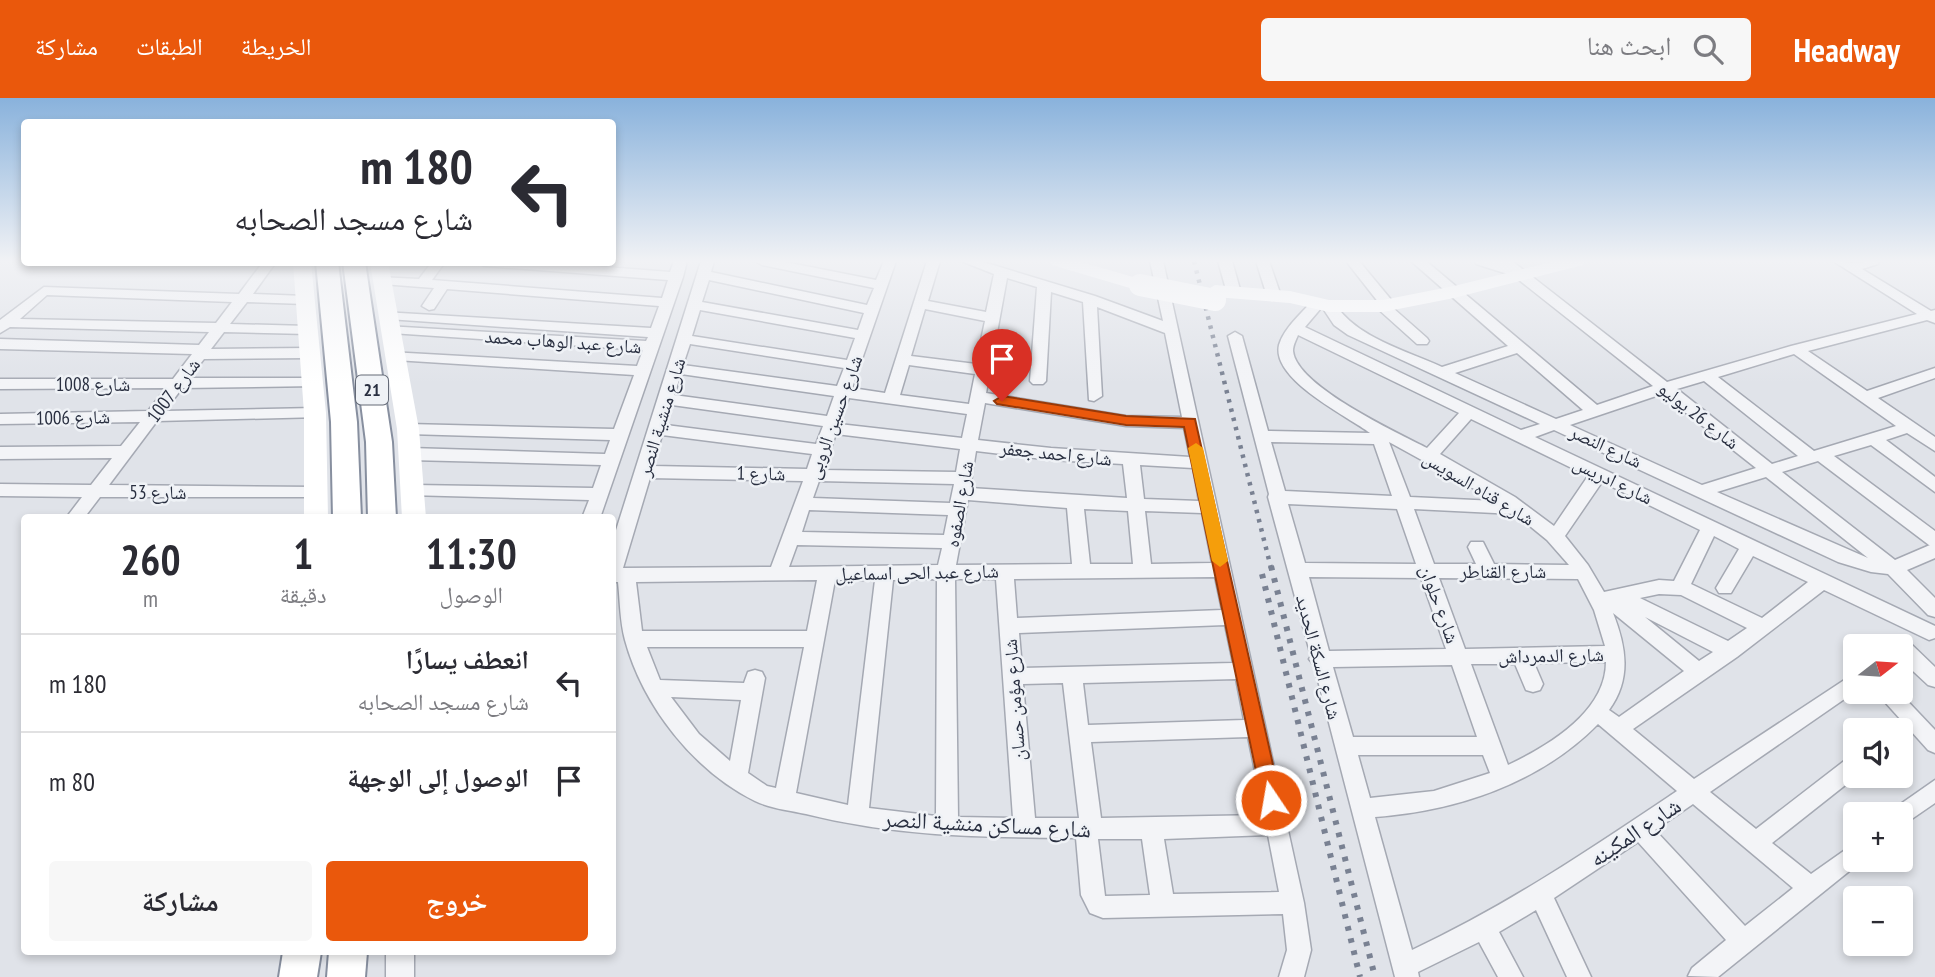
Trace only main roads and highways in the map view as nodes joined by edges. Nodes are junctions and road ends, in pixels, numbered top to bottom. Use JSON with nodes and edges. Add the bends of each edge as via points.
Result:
{"nodes":[{"id":1,"x":305,"y":302,"type":"edge"},
{"id":2,"x":332,"y":302,"type":"edge"},
{"id":3,"x":360,"y":302,"type":"edge"},
{"id":4,"x":386,"y":302,"type":"edge"},
{"id":5,"x":1267,"y":302,"type":"edge"},
{"id":6,"x":1310,"y":302,"type":"edge"},
{"id":7,"x":1405,"y":302,"type":"edge"},
{"id":8,"x":1318,"y":304,"type":"junction"},
{"id":9,"x":316,"y":514,"type":"edge"},
{"id":10,"x":347,"y":514,"type":"edge"},
{"id":11,"x":382,"y":514,"type":"edge"},
{"id":12,"x":414,"y":514,"type":"edge"},
{"id":13,"x":302,"y":955,"type":"edge"},
{"id":14,"x":348,"y":955,"type":"edge"},
{"id":15,"x":298,"y":977,"type":"edge"},
{"id":16,"x":346,"y":977,"type":"edge"}],
"edges":[{"from":1,"to":9,"type":"main road","via":[[315,413]]},
{"from":2,"to":10,"type":"highway","number":"21","via":[[343,397]]},
{"from":3,"to":11,"type":"highway","number":"21","via":[[379,442]]},
{"from":4,"to":12,"type":"main road","via":[[408,429]]},
{"from":5,"to":8,"type":"main road"},
{"from":6,"to":8,"type":"main road"},
{"from":7,"to":8,"type":"main road","via":[[1386,306]]},
{"from":13,"to":15,"type":"highway"},
{"from":14,"to":16,"type":"highway"}]}
